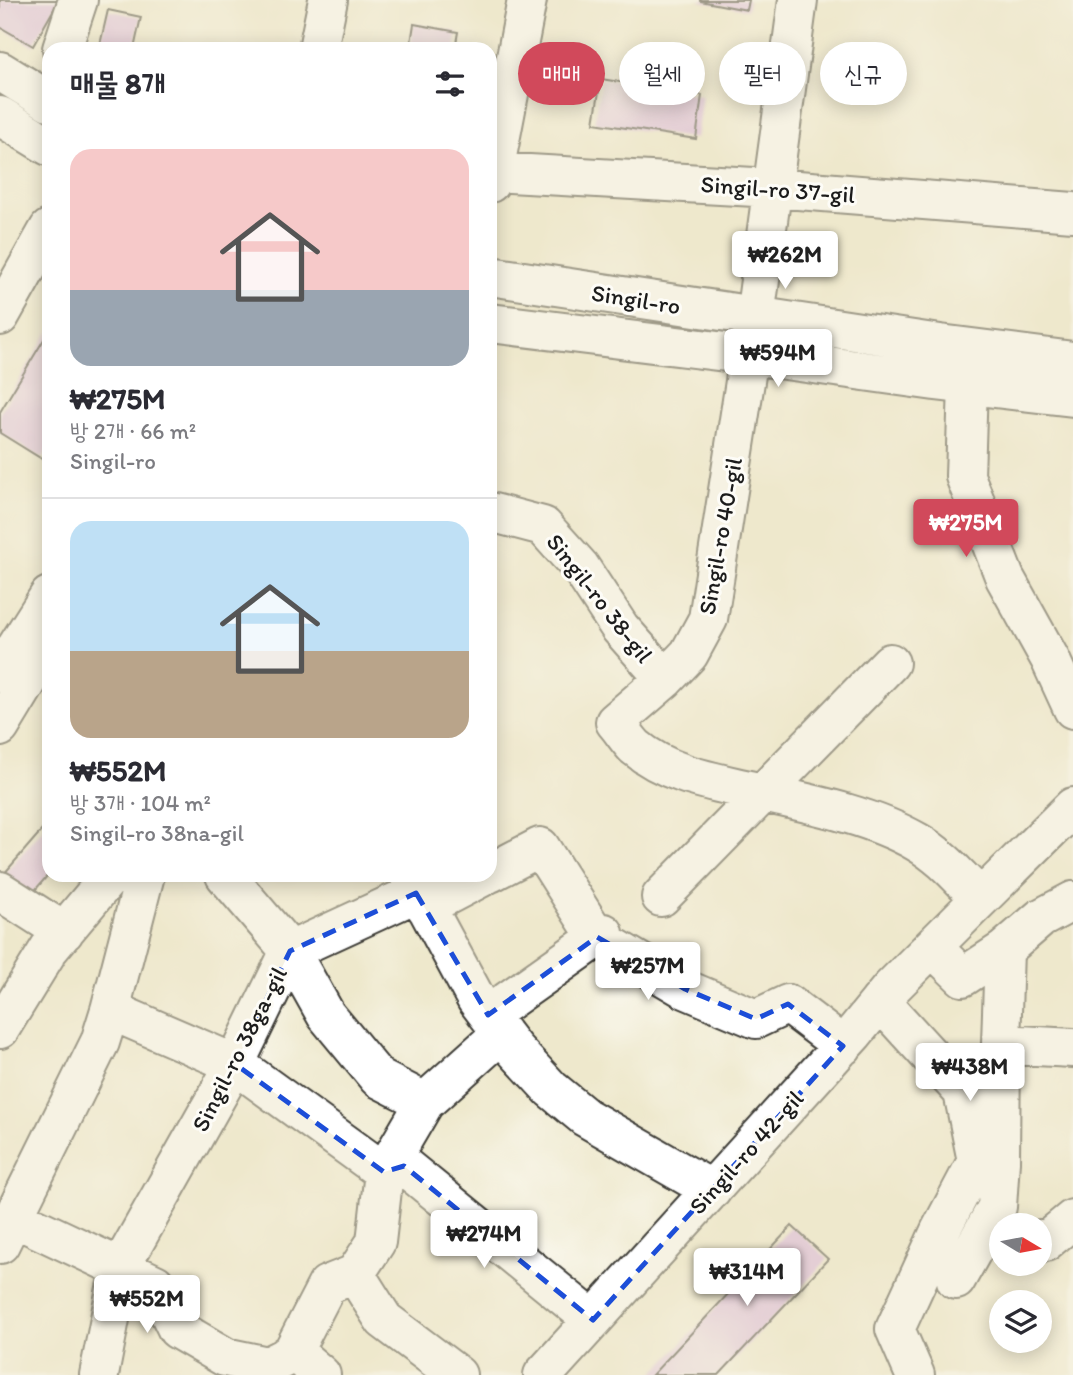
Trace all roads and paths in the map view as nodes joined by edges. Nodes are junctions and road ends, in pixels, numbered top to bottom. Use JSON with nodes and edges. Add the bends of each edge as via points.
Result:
{"nodes":[{"id":1,"x":78,"y":0,"type":"edge"},
{"id":2,"x":328,"y":0,"type":"edge"},
{"id":3,"x":527,"y":0,"type":"edge"},
{"id":4,"x":798,"y":0,"type":"edge"},
{"id":5,"x":64,"y":42,"type":"edge"},
{"id":6,"x":319,"y":42,"type":"edge"},
{"id":7,"x":0,"y":71,"type":"edge"},
{"id":8,"x":42,"y":94,"type":"edge"},
{"id":9,"x":0,"y":116,"type":"edge"},
{"id":10,"x":42,"y":142,"type":"edge"},
{"id":11,"x":497,"y":152,"type":"edge"},
{"id":12,"x":497,"y":177,"type":"edge"},
{"id":13,"x":773,"y":188,"type":"junction"},
{"id":14,"x":1073,"y":212,"type":"edge"},
{"id":15,"x":42,"y":241,"type":"edge"},
{"id":16,"x":497,"y":277,"type":"edge"},
{"id":17,"x":0,"y":316,"type":"edge"},
{"id":18,"x":755,"y":317,"type":"junction"},
{"id":19,"x":497,"y":324,"type":"edge"},
{"id":20,"x":750,"y":355,"type":"junction"},
{"id":21,"x":1073,"y":361,"type":"edge"},
{"id":22,"x":968,"y":384,"type":"junction"},
{"id":23,"x":1073,"y":397,"type":"edge"},
{"id":24,"x":497,"y":514,"type":"edge"},
{"id":25,"x":42,"y":622,"type":"edge"},
{"id":26,"x":42,"y":657,"type":"edge"},
{"id":27,"x":890,"y":663,"type":"dead end"},
{"id":28,"x":665,"y":679,"type":"junction"},
{"id":29,"x":26,"y":682,"type":"edge"},
{"id":30,"x":1073,"y":709,"type":"edge"},
{"id":31,"x":0,"y":727,"type":"edge"},
{"id":32,"x":764,"y":793,"type":"junction"},
{"id":33,"x":1073,"y":807,"type":"edge"},
{"id":34,"x":497,"y":869,"type":"edge"},
{"id":35,"x":105,"y":882,"type":"edge"},
{"id":36,"x":143,"y":882,"type":"edge"},
{"id":37,"x":231,"y":882,"type":"edge"},
{"id":38,"x":473,"y":882,"type":"edge"},
{"id":39,"x":412,"y":884,"type":"edge"},
{"id":40,"x":0,"y":891,"type":"edge"},
{"id":41,"x":661,"y":897,"type":"dead end"},
{"id":42,"x":981,"y":898,"type":"junction"},
{"id":43,"x":1073,"y":901,"type":"edge"},
{"id":44,"x":64,"y":932,"type":"junction"},
{"id":45,"x":601,"y":935,"type":"junction"},
{"id":46,"x":932,"y":947,"type":"junction"},
{"id":47,"x":1004,"y":950,"type":"junction"},
{"id":48,"x":290,"y":951,"type":"junction"},
{"id":49,"x":880,"y":1001,"type":"junction"},
{"id":50,"x":110,"y":1010,"type":"junction"},
{"id":51,"x":495,"y":1024,"type":"junction"},
{"id":52,"x":0,"y":1028,"type":"edge"},
{"id":53,"x":1001,"y":1044,"type":"junction"},
{"id":54,"x":843,"y":1046,"type":"junction"},
{"id":55,"x":1073,"y":1048,"type":"edge"},
{"id":56,"x":235,"y":1064,"type":"junction"},
{"id":57,"x":425,"y":1102,"type":"junction"},
{"id":58,"x":985,"y":1122,"type":"junction"},
{"id":59,"x":384,"y":1172,"type":"junction"},
{"id":60,"x":712,"y":1190,"type":"junction"},
{"id":61,"x":1008,"y":1213,"type":"edge"},
{"id":62,"x":1073,"y":1219,"type":"edge"},
{"id":63,"x":7,"y":1231,"type":"edge"},
{"id":64,"x":1052,"y":1236,"type":"edge"},
{"id":65,"x":989,"y":1240,"type":"edge"},
{"id":66,"x":120,"y":1268,"type":"junction"},
{"id":67,"x":355,"y":1274,"type":"junction"},
{"id":68,"x":956,"y":1280,"type":"dead end"},
{"id":69,"x":593,"y":1320,"type":"junction"},
{"id":70,"x":307,"y":1363,"type":"edge"},
{"id":71,"x":221,"y":1366,"type":"edge"},
{"id":72,"x":99,"y":1375,"type":"edge"},
{"id":73,"x":457,"y":1375,"type":"edge"},
{"id":74,"x":543,"y":1375,"type":"edge"},
{"id":75,"x":915,"y":1375,"type":"edge"}],
"edges":[{"from":1,"to":5,"type":"street"},
{"from":2,"to":6,"type":"street"},
{"from":3,"to":11,"type":"street"},
{"from":4,"to":13,"type":"street","name":"Singil-ro 40-gil"},
{"from":7,"to":8,"type":"street"},
{"from":9,"to":10,"type":"street"},
{"from":12,"to":13,"type":"street","name":"Singil-ro 37-gil"},
{"from":13,"to":14,"type":"street","name":"Singil-ro 37-gil"},
{"from":13,"to":18,"type":"street","name":"Singil-ro 40-gil"},
{"from":15,"to":17,"type":"street"},
{"from":16,"to":18,"type":"street","name":"Singil-ro"},
{"from":18,"to":20,"type":"street","name":"Singil-ro 40-gil"},
{"from":18,"to":21,"type":"street","name":"Singil-ro"},
{"from":19,"to":20,"type":"street","name":"Singil-ro"},
{"from":20,"to":22,"type":"street","name":"Singil-ro"},
{"from":20,"to":28,"type":"street","name":"Singil-ro 40-gil","via":[[709,619],[689,653]]},
{"from":22,"to":23,"type":"street","name":"Singil-ro"},
{"from":22,"to":30,"type":"street","via":[[965,476],[1005,578]]},
{"from":24,"to":28,"type":"street","name":"Singil-ro 38-gil","via":[[543,526]]},
{"from":25,"to":29,"type":"street"},
{"from":26,"to":29,"type":"street"},
{"from":27,"to":32,"type":"street"},
{"from":28,"to":32,"type":"street","name":"Singil-ro 40-gil","via":[[615,722],[634,746],[662,765],[698,779]]},
{"from":29,"to":31,"type":"street"},
{"from":32,"to":41,"type":"street"},
{"from":32,"to":42,"type":"street","name":"Singil-ro 40-gil","via":[[824,807],[916,841],[939,856]]},
{"from":33,"to":42,"type":"street","name":"Singil-ro 42-gil"},
{"from":34,"to":45,"type":"street","via":[[540,847]]},
{"from":35,"to":44,"type":"street"},
{"from":36,"to":50,"type":"street"},
{"from":37,"to":48,"type":"street"},
{"from":38,"to":39,"type":"street","via":[[446,896]]},
{"from":39,"to":48,"type":"street","name":"Singil-ro 38ga-gil"},
{"from":39,"to":51,"type":"street","via":[[476,999]]},
{"from":40,"to":44,"type":"street"},
{"from":42,"to":46,"type":"street","name":"Singil-ro 42-gil"},
{"from":43,"to":47,"type":"street","via":[[1041,918]]},
{"from":44,"to":52,"type":"street"},
{"from":45,"to":51,"type":"street"},
{"from":45,"to":54,"type":"street","via":[[685,989],[756,1019],[788,1004]]},
{"from":46,"to":47,"type":"street","via":[[963,977]]},
{"from":46,"to":49,"type":"street","name":"Singil-ro 42-gil"},
{"from":47,"to":53,"type":"street"},
{"from":48,"to":56,"type":"street","name":"Singil-ro 38ga-gil"},
{"from":48,"to":57,"type":"street","via":[[326,1015],[378,1078]]},
{"from":49,"to":54,"type":"street","name":"Singil-ro 42-gil"},
{"from":49,"to":58,"type":"street","via":[[964,1092]]},
{"from":50,"to":56,"type":"street"},
{"from":50,"to":63,"type":"street","via":[[100,1042]]},
{"from":51,"to":57,"type":"street"},
{"from":51,"to":60,"type":"street","via":[[551,1089],[585,1116]]},
{"from":53,"to":55,"type":"street"},
{"from":53,"to":58,"type":"street"},
{"from":54,"to":60,"type":"street","name":"Singil-ro 42-gil"},
{"from":56,"to":59,"type":"street"},
{"from":56,"to":66,"type":"street","name":"Singil-ro 38ga-gil"},
{"from":57,"to":59,"type":"street"},
{"from":58,"to":61,"type":"street"},
{"from":58,"to":75,"type":"street","via":[[977,1161],[895,1329]]},
{"from":59,"to":67,"type":"street","via":[[376,1242]]},
{"from":59,"to":69,"type":"street","via":[[404,1166]]},
{"from":60,"to":69,"type":"street","name":"Singil-ro 42-gil"},
{"from":62,"to":64,"type":"street"},
{"from":63,"to":66,"type":"street"},
{"from":65,"to":68,"type":"street"},
{"from":66,"to":71,"type":"street","via":[[155,1284],[177,1329]]},
{"from":66,"to":72,"type":"street","name":"Singil-ro 38ga-gil"},
{"from":67,"to":70,"type":"street","via":[[327,1285]]},
{"from":67,"to":73,"type":"street","via":[[384,1320]]},
{"from":69,"to":74,"type":"street","name":"Singil-ro 42-gil"},
{"from":70,"to":71,"type":"street","via":[[284,1359],[268,1366]]}]}
